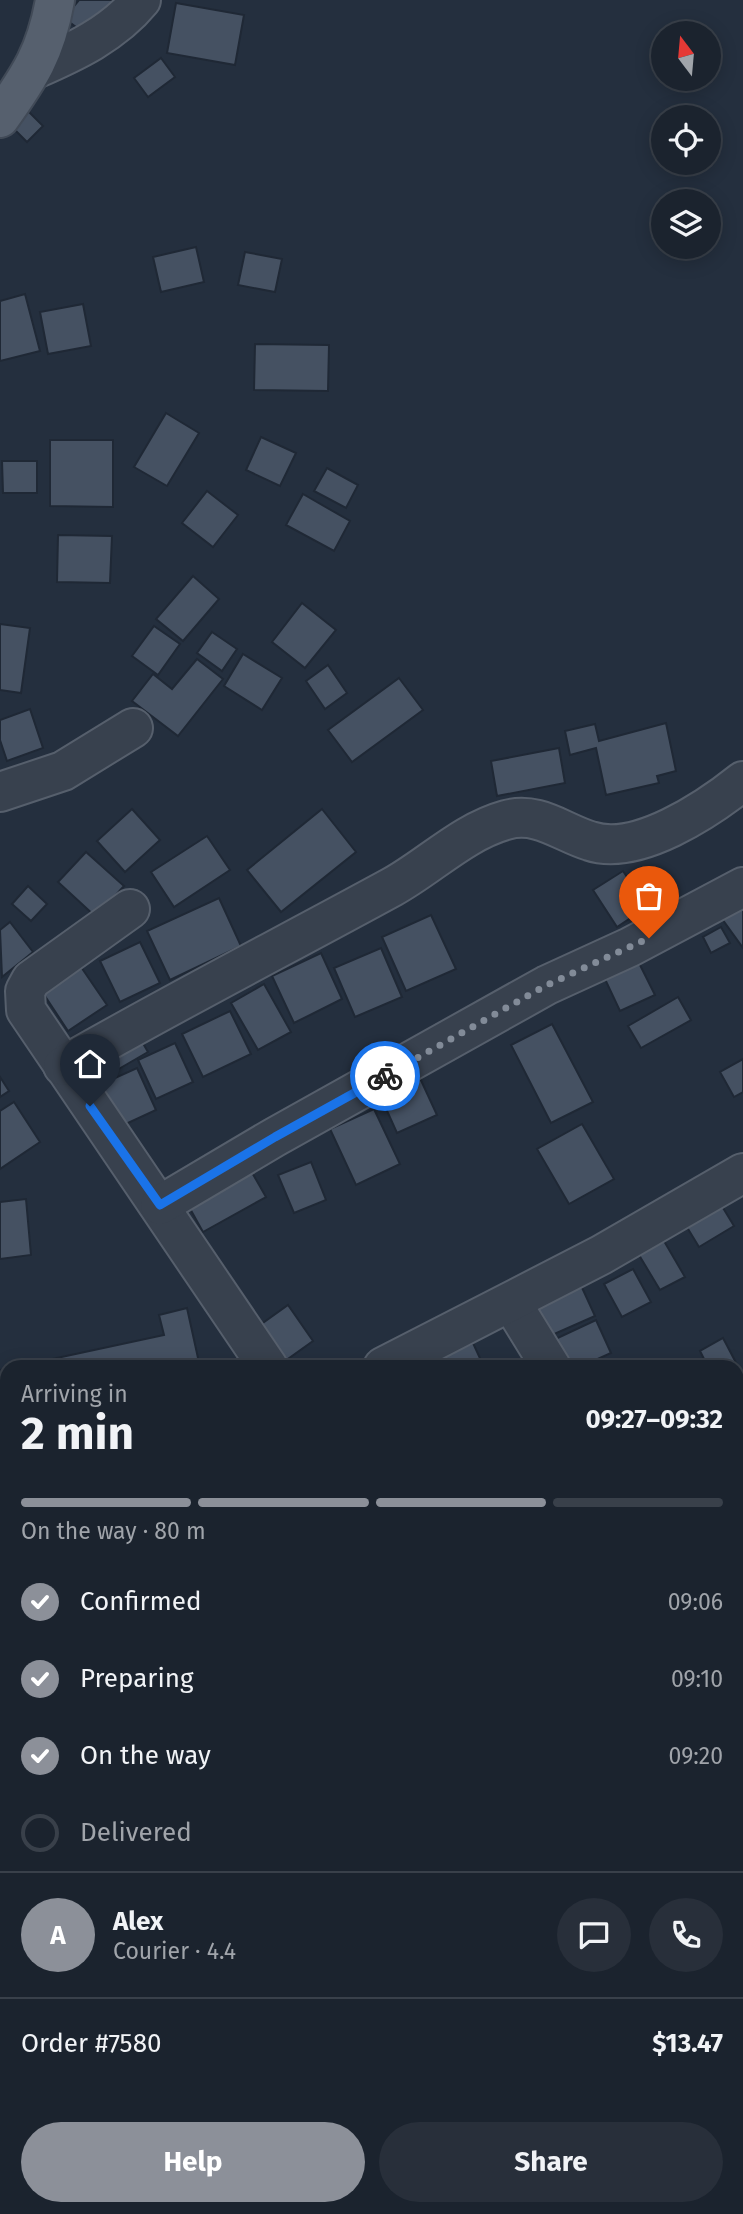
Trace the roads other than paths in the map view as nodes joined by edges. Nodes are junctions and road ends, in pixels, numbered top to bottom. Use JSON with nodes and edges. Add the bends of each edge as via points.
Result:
{"nodes":[{"id":1,"x":55,"y":0,"type":"edge"},
{"id":2,"x":141,"y":0,"type":"edge"},
{"id":3,"x":35,"y":69,"type":"junction"},
{"id":4,"x":0,"y":118,"type":"edge"},
{"id":5,"x":134,"y":728,"type":"dead end"},
{"id":6,"x":743,"y":781,"type":"edge"},
{"id":7,"x":0,"y":792,"type":"edge"},
{"id":8,"x":743,"y":887,"type":"edge"},
{"id":9,"x":130,"y":909,"type":"dead end"},
{"id":10,"x":63,"y":1066,"type":"junction"},
{"id":11,"x":743,"y":1173,"type":"edge"},
{"id":12,"x":160,"y":1205,"type":"junction"},
{"id":13,"x":511,"y":1302,"type":"junction"},
{"id":14,"x":263,"y":1360,"type":"edge"},
{"id":15,"x":397,"y":1360,"type":"edge"},
{"id":16,"x":547,"y":1360,"type":"edge"}],
"edges":[{"from":1,"to":3,"type":"main road"},
{"from":2,"to":3,"type":"street","via":[[114,27]]},
{"from":3,"to":4,"type":"main road"},
{"from":5,"to":7,"type":"street","via":[[63,771]]},
{"from":6,"to":10,"type":"street","via":[[721,799],[662,831],[611,845],[538,819],[524,817],[496,824],[456,844],[407,878]]},
{"from":8,"to":12,"type":"street","via":[[643,942],[547,985]]},
{"from":9,"to":10,"type":"street","via":[[31,980],[24,991],[26,1010]]},
{"from":10,"to":12,"type":"street"},
{"from":11,"to":13,"type":"street"},
{"from":12,"to":14,"type":"street"},
{"from":13,"to":15,"type":"street"},
{"from":13,"to":16,"type":"street"}]}
